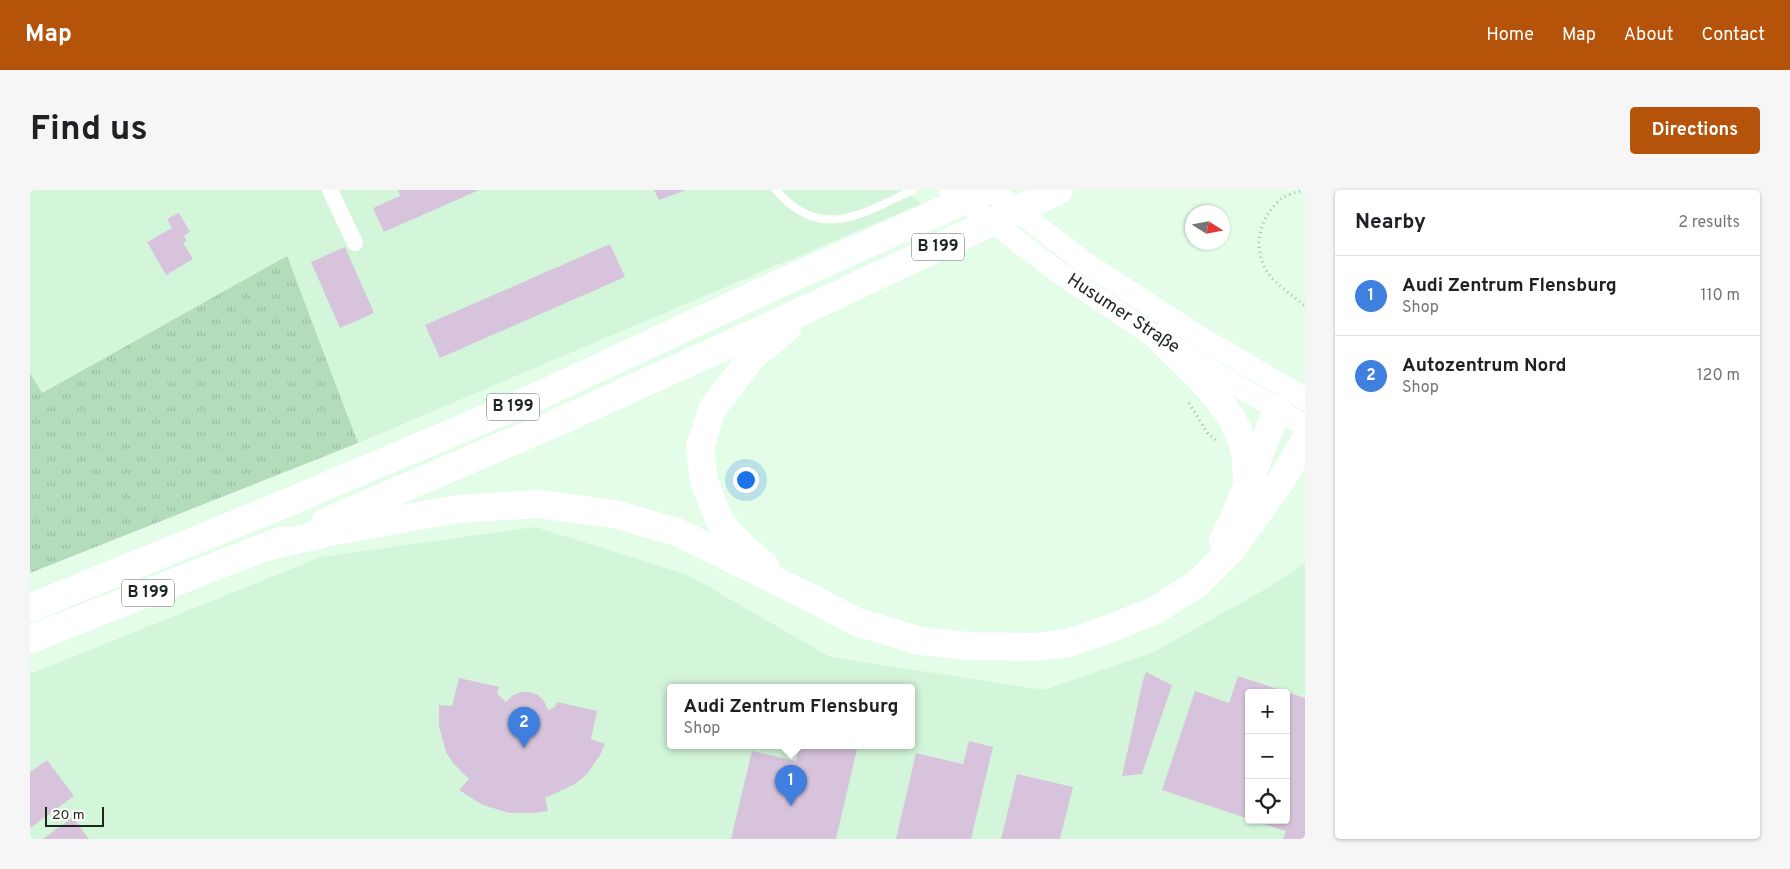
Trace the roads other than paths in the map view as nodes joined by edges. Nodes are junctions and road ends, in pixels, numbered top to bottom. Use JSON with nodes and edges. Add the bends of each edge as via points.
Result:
{"nodes":[{"id":1,"x":330,"y":190,"type":"edge"},
{"id":2,"x":776,"y":190,"type":"edge"},
{"id":3,"x":913,"y":190,"type":"edge"},
{"id":4,"x":950,"y":190,"type":"edge"},
{"id":5,"x":989,"y":190,"type":"edge"},
{"id":6,"x":1059,"y":190,"type":"edge"},
{"id":7,"x":355,"y":243,"type":"dead end"},
{"id":8,"x":816,"y":305,"type":"junction"},
{"id":9,"x":1159,"y":338,"type":"junction"},
{"id":10,"x":1305,"y":399,"type":"edge"},
{"id":11,"x":1305,"y":403,"type":"edge"},
{"id":12,"x":1277,"y":410,"type":"junction"},
{"id":13,"x":1305,"y":426,"type":"edge"},
{"id":14,"x":1305,"y":440,"type":"edge"},
{"id":15,"x":1305,"y":474,"type":"edge"},
{"id":16,"x":1258,"y":491,"type":"junction"},
{"id":17,"x":267,"y":547,"type":"junction"},
{"id":18,"x":811,"y":598,"type":"junction"},
{"id":19,"x":30,"y":608,"type":"edge"},
{"id":20,"x":30,"y":639,"type":"edge"}],
"edges":[{"from":1,"to":7,"type":"street"},
{"from":2,"to":3,"type":"lane","via":[[803,214],[838,221]]},
{"from":4,"to":9,"type":"main road","name":"Husumer Straße","via":[[1058,272]]},
{"from":5,"to":10,"type":"main road","name":"Husumer Straße","via":[[1081,260],[1190,331]]},
{"from":5,"to":19,"type":"highway","number":"B 199","via":[[534,398]]},
{"from":6,"to":8,"type":"highway","number":"B 199"},
{"from":8,"to":17,"type":"highway","number":"B 199","via":[[548,426]]},
{"from":8,"to":18,"type":"highway","via":[[752,357],[712,409],[700,447],[704,481],[720,522],[765,565]]},
{"from":9,"to":12,"type":"main road","name":"Husumer Straße"},
{"from":9,"to":16,"type":"highway","via":[[1214,393],[1235,425]]},
{"from":11,"to":12,"type":"main road"},
{"from":12,"to":13,"type":"main road","name":"Husumer Straße"},
{"from":12,"to":16,"type":"highway"},
{"from":14,"to":16,"type":"highway","via":[[1282,481]]},
{"from":15,"to":16,"type":"highway"},
{"from":16,"to":18,"type":"highway","via":[[1237,511],[1198,584],[1154,610],[1069,643],[1035,647],[920,641],[857,622]]},
{"from":17,"to":18,"type":"highway","via":[[457,509],[538,504],[614,514],[677,532]]},
{"from":17,"to":20,"type":"highway","number":"B 199"}]}
